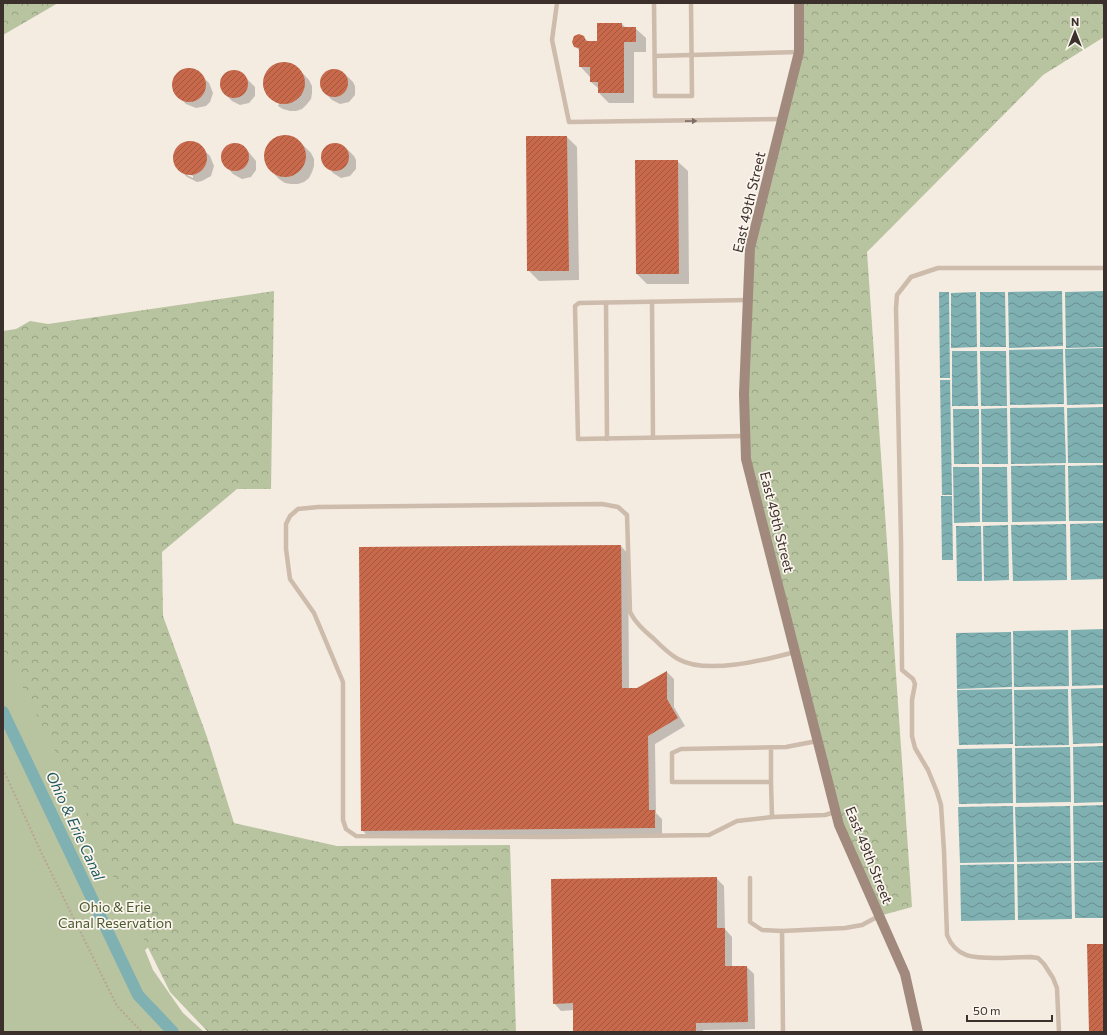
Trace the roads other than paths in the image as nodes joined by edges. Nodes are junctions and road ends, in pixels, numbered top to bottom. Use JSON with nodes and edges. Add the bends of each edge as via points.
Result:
{"nodes":[{"id":1,"x":557,"y":3,"type":"edge"},
{"id":2,"x":654,"y":3,"type":"edge"},
{"id":3,"x":690,"y":3,"type":"edge"},
{"id":4,"x":799,"y":3,"type":"edge"},
{"id":5,"x":799,"y":52,"type":"junction"},
{"id":6,"x":655,"y":56,"type":"junction"},
{"id":7,"x":692,"y":56,"type":"junction"},
{"id":8,"x":783,"y":119,"type":"junction"},
{"id":9,"x":1104,"y":268,"type":"edge"},
{"id":10,"x":748,"y":300,"type":"junction"},
{"id":11,"x":652,"y":302,"type":"junction"},
{"id":12,"x":606,"y":303,"type":"junction"},
{"id":13,"x":746,"y":436,"type":"junction"},
{"id":14,"x":653,"y":438,"type":"junction"},
{"id":15,"x":607,"y":439,"type":"junction"},
{"id":16,"x":795,"y":652,"type":"junction"},
{"id":17,"x":817,"y":741,"type":"junction"},
{"id":18,"x":770,"y":748,"type":"junction"},
{"id":19,"x":771,"y":782,"type":"junction"},
{"id":20,"x":835,"y":812,"type":"junction"},
{"id":21,"x":772,"y":817,"type":"junction"},
{"id":22,"x":750,"y":878,"type":"dead end"},
{"id":23,"x":879,"y":916,"type":"junction"},
{"id":24,"x":782,"y":931,"type":"junction"},
{"id":25,"x":783,"y":1032,"type":"edge"},
{"id":26,"x":918,"y":1032,"type":"edge"},
{"id":27,"x":1059,"y":1032,"type":"edge"}],
"edges":[{"from":1,"to":8,"type":"lane","one_way":true,"via":[[552,40],[569,122]]},
{"from":2,"to":6,"type":"lane"},
{"from":3,"to":7,"type":"lane"},
{"from":4,"to":5,"type":"street","name":"East 49th Street"},
{"from":5,"to":7,"type":"lane"},
{"from":5,"to":8,"type":"street","name":"East 49th Street"},
{"from":6,"to":7,"type":"lane"},
{"from":6,"to":7,"type":"lane","via":[[655,96],[692,96]]},
{"from":8,"to":10,"type":"street","name":"East 49th Street","via":[[750,248]]},
{"from":9,"to":27,"type":"lane","via":[[938,268],[911,277],[897,295],[896,308],[902,670],[915,684],[912,700],[912,736],[915,748],[928,770],[941,805],[947,935],[950,943],[968,956],[1038,958],[1057,988]]},
{"from":10,"to":11,"type":"lane"},
{"from":10,"to":13,"type":"street","name":"East 49th Street","via":[[744,394]]},
{"from":11,"to":12,"type":"lane"},
{"from":11,"to":14,"type":"lane"},
{"from":12,"to":15,"type":"lane"},
{"from":12,"to":15,"type":"lane","via":[[579,303],[575,306],[577,438]]},
{"from":13,"to":14,"type":"lane"},
{"from":13,"to":16,"type":"street","name":"East 49th Street","via":[[746,459]]},
{"from":14,"to":15,"type":"lane"},
{"from":16,"to":17,"type":"street","name":"East 49th Street"},
{"from":16,"to":21,"type":"lane","via":[[734,665],[693,665],[678,659],[658,643],[635,623],[630,612],[627,515],[618,507],[602,504],[318,507],[298,509],[286,524],[290,579],[314,613],[343,682],[343,820],[346,829],[356,836],[709,835],[737,821]]},
{"from":17,"to":18,"type":"lane"},
{"from":17,"to":20,"type":"street","name":"East 49th Street"},
{"from":18,"to":19,"type":"lane"},
{"from":18,"to":19,"type":"lane","via":[[681,749],[672,753],[672,782]]},
{"from":19,"to":21,"type":"lane"},
{"from":20,"to":21,"type":"lane","via":[[825,815]]},
{"from":20,"to":23,"type":"street","name":"East 49th Street"},
{"from":22,"to":24,"type":"lane","via":[[750,922],[762,930]]},
{"from":23,"to":24,"type":"lane","via":[[862,925],[845,928]]},
{"from":23,"to":26,"type":"street","name":"East 49th Street","via":[[905,974]]},
{"from":24,"to":25,"type":"lane"}]}
